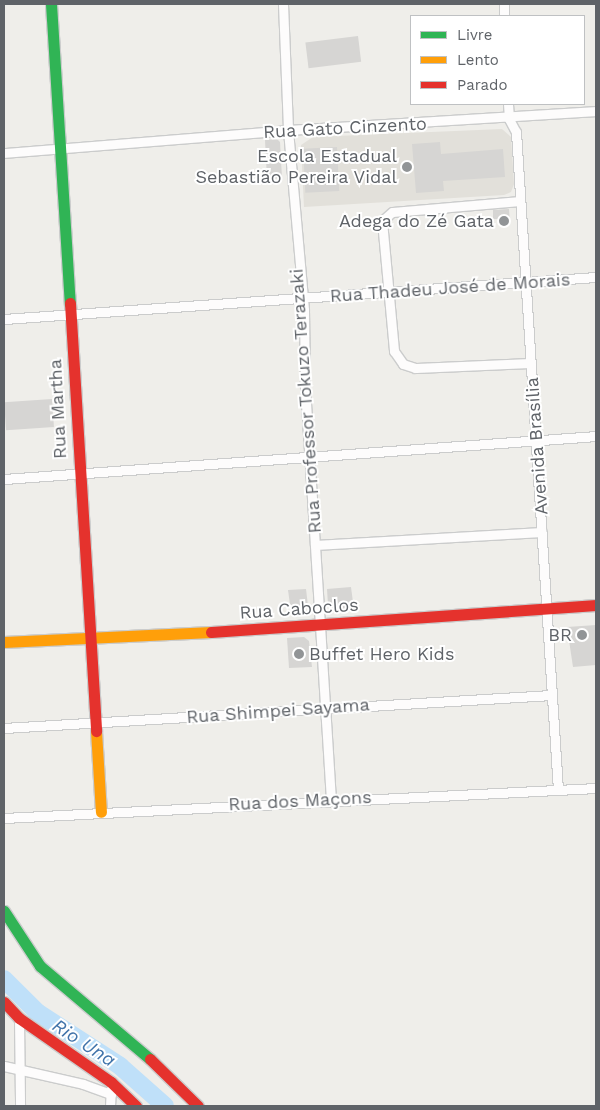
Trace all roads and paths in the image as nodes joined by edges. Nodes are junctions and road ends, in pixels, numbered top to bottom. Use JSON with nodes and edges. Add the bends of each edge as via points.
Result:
{"nodes":[{"id":1,"x":51,"y":4,"type":"edge"},
{"id":2,"x":283,"y":4,"type":"edge"},
{"id":3,"x":508,"y":105,"type":"edge"},
{"id":4,"x":596,"y":112,"type":"edge"},
{"id":5,"x":509,"y":119,"type":"junction"},
{"id":6,"x":288,"y":130,"type":"junction"},
{"id":7,"x":59,"y":150,"type":"junction"},
{"id":8,"x":4,"y":153,"type":"edge"},
{"id":9,"x":520,"y":201,"type":"junction"},
{"id":10,"x":596,"y":277,"type":"edge"},
{"id":11,"x":526,"y":283,"type":"junction"},
{"id":12,"x":389,"y":294,"type":"junction"},
{"id":13,"x":303,"y":299,"type":"junction"},
{"id":14,"x":70,"y":316,"type":"junction"},
{"id":15,"x":4,"y":319,"type":"edge"},
{"id":16,"x":532,"y":363,"type":"junction"},
{"id":17,"x":596,"y":436,"type":"edge"},
{"id":18,"x":536,"y":442,"type":"junction"},
{"id":19,"x":309,"y":458,"type":"junction"},
{"id":20,"x":80,"y":475,"type":"junction"},
{"id":21,"x":4,"y":479,"type":"edge"},
{"id":22,"x":542,"y":532,"type":"junction"},
{"id":23,"x":315,"y":545,"type":"junction"},
{"id":24,"x":596,"y":605,"type":"edge"},
{"id":25,"x":548,"y":610,"type":"junction"},
{"id":26,"x":320,"y":625,"type":"junction"},
{"id":27,"x":92,"y":640,"type":"junction"},
{"id":28,"x":4,"y":642,"type":"edge"},
{"id":29,"x":552,"y":695,"type":"junction"},
{"id":30,"x":325,"y":708,"type":"junction"},
{"id":31,"x":95,"y":723,"type":"junction"},
{"id":32,"x":4,"y":728,"type":"edge"},
{"id":33,"x":596,"y":788,"type":"edge"},
{"id":34,"x":558,"y":790,"type":"junction"},
{"id":35,"x":331,"y":799,"type":"junction"},
{"id":36,"x":101,"y":812,"type":"junction"},
{"id":37,"x":4,"y":818,"type":"edge"},
{"id":38,"x":4,"y":911,"type":"edge"},
{"id":39,"x":4,"y":1002,"type":"edge"},
{"id":40,"x":19,"y":1018,"type":"junction"},
{"id":41,"x":4,"y":1066,"type":"edge"},
{"id":42,"x":21,"y":1068,"type":"junction"},
{"id":43,"x":111,"y":1082,"type":"junction"},
{"id":44,"x":111,"y":1094,"type":"junction"},
{"id":45,"x":20,"y":1106,"type":"edge"},
{"id":46,"x":110,"y":1106,"type":"edge"},
{"id":47,"x":136,"y":1106,"type":"edge"},
{"id":48,"x":198,"y":1106,"type":"edge"}],
"edges":[{"from":1,"to":7,"type":"main road","name":"Rua Martha"},
{"from":2,"to":6,"type":"street","name":"Rua Professor Tokuzo Terazaki"},
{"from":3,"to":5,"type":"street","name":"Avenida Brasília"},
{"from":4,"to":5,"type":"street","name":"Rua Gato Cinzento"},
{"from":5,"to":6,"type":"street","name":"Rua Gato Cinzento"},
{"from":5,"to":9,"type":"street","name":"Avenida Brasília","via":[[516,132]]},
{"from":6,"to":7,"type":"street","name":"Rua Gato Cinzento"},
{"from":6,"to":13,"type":"street","name":"Rua Professor Tokuzo Terazaki","via":[[297,262]]},
{"from":7,"to":8,"type":"street","name":"Rua Gato Cinzento"},
{"from":7,"to":14,"type":"main road","name":"Rua Martha"},
{"from":9,"to":11,"type":"street","name":"Avenida Brasília"},
{"from":9,"to":12,"type":"street","via":[[387,214],[382,221]]},
{"from":10,"to":11,"type":"street","name":"Rua Thadeu José de Morais"},
{"from":11,"to":12,"type":"street","name":"Rua Thadeu José de Morais"},
{"from":11,"to":16,"type":"street","name":"Avenida Brasília"},
{"from":12,"to":13,"type":"street","name":"Rua Thadeu José de Morais"},
{"from":12,"to":16,"type":"street","via":[[394,351],[403,364],[415,368]]},
{"from":13,"to":14,"type":"street","name":"Rua Thadeu José de Morais"},
{"from":13,"to":19,"type":"street","name":"Rua Professor Tokuzo Terazaki"},
{"from":14,"to":15,"type":"street","name":"Rua Thadeu José de Morais"},
{"from":14,"to":20,"type":"main road","name":"Rua Martha"},
{"from":16,"to":18,"type":"street","name":"Avenida Brasília"},
{"from":17,"to":18,"type":"street"},
{"from":18,"to":19,"type":"street"},
{"from":18,"to":22,"type":"street","name":"Avenida Brasília"},
{"from":19,"to":20,"type":"street"},
{"from":19,"to":23,"type":"street","name":"Rua Professor Tokuzo Terazaki"},
{"from":20,"to":21,"type":"street"},
{"from":20,"to":27,"type":"main road","name":"Rua Martha"},
{"from":22,"to":23,"type":"street"},
{"from":22,"to":25,"type":"street","name":"Avenida Brasília"},
{"from":23,"to":26,"type":"street","name":"Rua Professor Tokuzo Terazaki"},
{"from":24,"to":25,"type":"main road","name":"Rua Caboclos"},
{"from":25,"to":26,"type":"main road","name":"Rua Caboclos"},
{"from":25,"to":29,"type":"street","name":"Avenida Brasília"},
{"from":26,"to":27,"type":"main road","name":"Rua Caboclos"},
{"from":26,"to":30,"type":"street","name":"Rua Professor Tokuzo Terazaki"},
{"from":27,"to":28,"type":"main road","name":"Rua Caboclos"},
{"from":27,"to":31,"type":"main road","name":"Rua Martha"},
{"from":29,"to":30,"type":"street","name":"Rua Shimpei Sayama"},
{"from":29,"to":34,"type":"street","name":"Avenida Brasília"},
{"from":30,"to":31,"type":"street","name":"Rua Shimpei Sayama"},
{"from":30,"to":35,"type":"street","name":"Rua Professor Tokuzo Terazaki"},
{"from":31,"to":32,"type":"street","name":"Rua Shimpei Sayama"},
{"from":31,"to":36,"type":"main road","name":"Rua Martha"},
{"from":33,"to":34,"type":"street","name":"Rua dos Maçons"},
{"from":34,"to":35,"type":"street","name":"Rua dos Maçons"},
{"from":35,"to":36,"type":"street","name":"Rua dos Maçons"},
{"from":36,"to":37,"type":"street","name":"Rua dos Maçons"},
{"from":38,"to":48,"type":"main road","via":[[25,948],[40,966],[170,1076]]},
{"from":39,"to":40,"type":"main road"},
{"from":40,"to":42,"type":"street"},
{"from":40,"to":43,"type":"main road"},
{"from":41,"to":42,"type":"street"},
{"from":42,"to":44,"type":"street"},
{"from":42,"to":45,"type":"street"},
{"from":43,"to":44,"type":"street"},
{"from":43,"to":47,"type":"main road"},
{"from":44,"to":46,"type":"street"}]}
